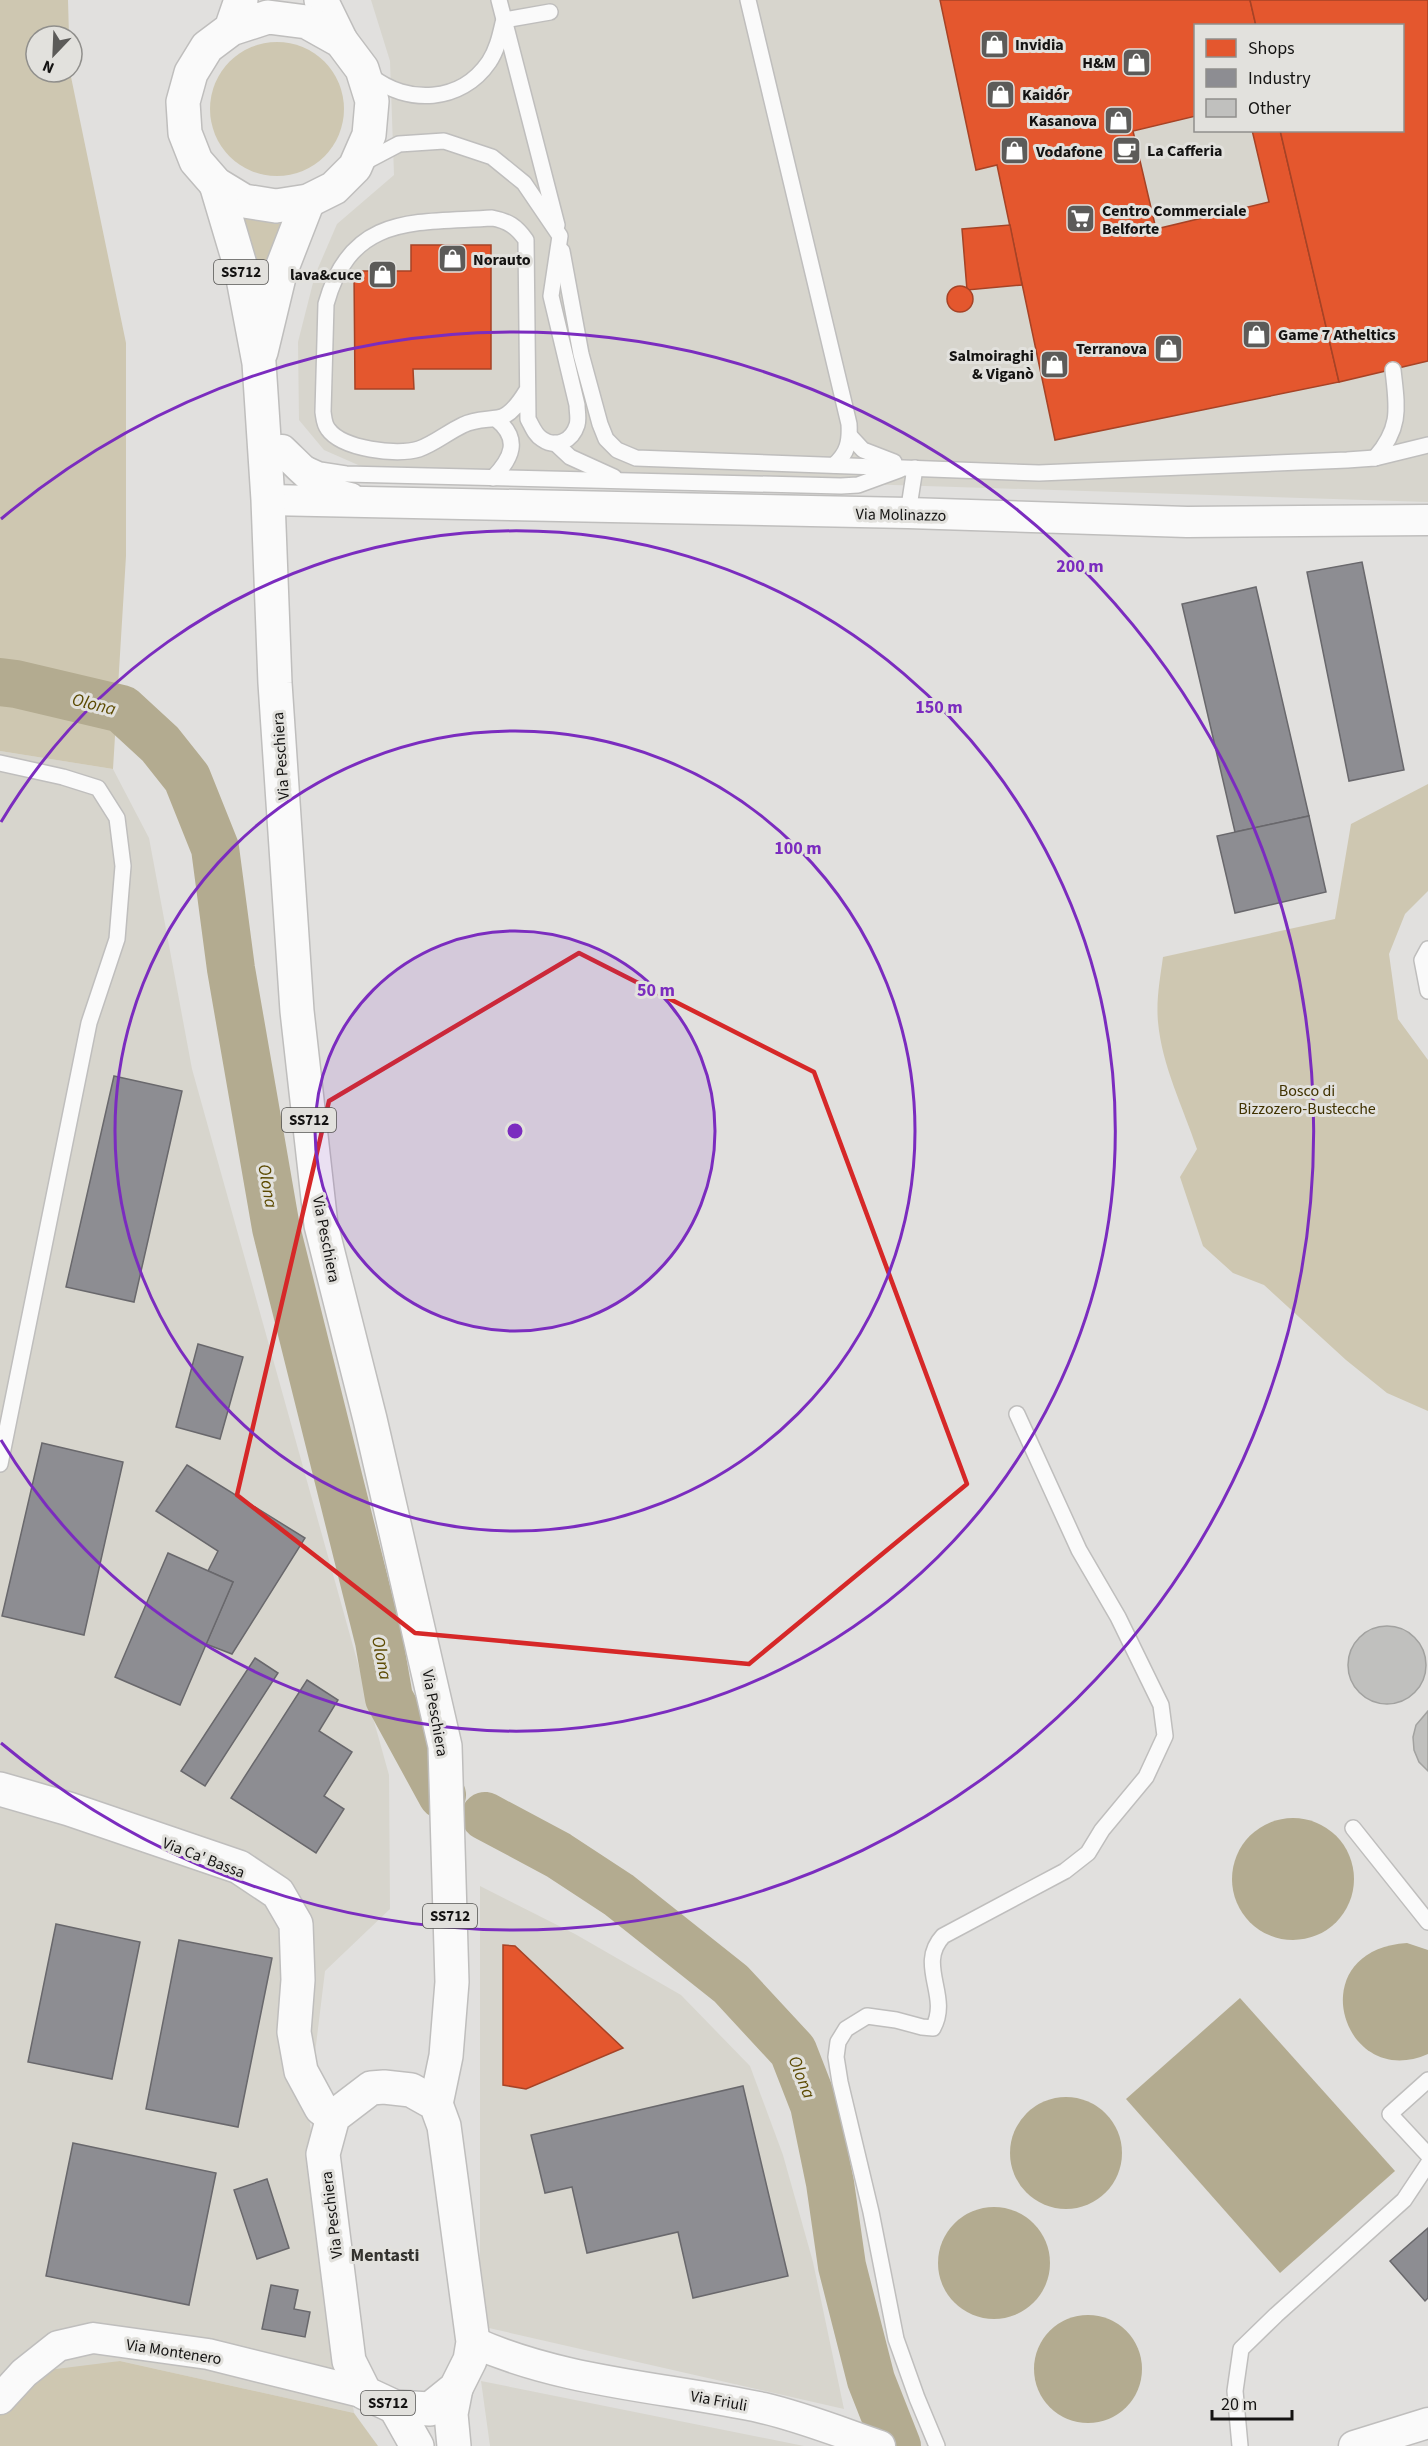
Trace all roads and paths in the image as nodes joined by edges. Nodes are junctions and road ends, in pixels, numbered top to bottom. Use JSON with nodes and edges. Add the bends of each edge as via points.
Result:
{"nodes":[{"id":1,"x":321,"y":0,"type":"edge"},
{"id":2,"x":499,"y":0,"type":"edge"},
{"id":3,"x":748,"y":0,"type":"edge"},
{"id":4,"x":550,"y":12,"type":"dead end"},
{"id":5,"x":236,"y":14,"type":"edge"},
{"id":6,"x":504,"y":20,"type":"junction"},
{"id":7,"x":341,"y":41,"type":"junction"},
{"id":8,"x":362,"y":69,"type":"junction"},
{"id":9,"x":355,"y":167,"type":"junction"},
{"id":10,"x":216,"y":184,"type":"junction"},
{"id":11,"x":308,"y":201,"type":"junction"},
{"id":12,"x":560,"y":236,"type":"junction"},
{"id":13,"x":259,"y":363,"type":"junction"},
{"id":14,"x":1393,"y":370,"type":"dead end"},
{"id":15,"x":527,"y":390,"type":"junction"},
{"id":16,"x":496,"y":419,"type":"junction"},
{"id":17,"x":263,"y":424,"type":"junction"},
{"id":18,"x":850,"y":436,"type":"junction"},
{"id":19,"x":555,"y":443,"type":"junction"},
{"id":20,"x":1428,"y":445,"type":"edge"},
{"id":21,"x":282,"y":450,"type":"junction"},
{"id":22,"x":1375,"y":458,"type":"junction"},
{"id":23,"x":834,"y":465,"type":"junction"},
{"id":24,"x":910,"y":468,"type":"junction"},
{"id":25,"x":493,"y":477,"type":"junction"},
{"id":26,"x":635,"y":481,"type":"junction"},
{"id":27,"x":268,"y":500,"type":"junction"},
{"id":28,"x":374,"y":502,"type":"junction"},
{"id":29,"x":908,"y":513,"type":"junction"},
{"id":30,"x":1428,"y":520,"type":"edge"},
{"id":31,"x":0,"y":764,"type":"edge"},
{"id":32,"x":1428,"y":949,"type":"edge"},
{"id":33,"x":1428,"y":991,"type":"edge"},
{"id":34,"x":1017,"y":1414,"type":"dead end"},
{"id":35,"x":0,"y":1464,"type":"edge"},
{"id":36,"x":0,"y":1789,"type":"edge"},
{"id":37,"x":1353,"y":1828,"type":"dead end"},
{"id":38,"x":1428,"y":1922,"type":"edge"},
{"id":39,"x":1428,"y":2080,"type":"edge"},
{"id":40,"x":436,"y":2104,"type":"junction"},
{"id":41,"x":333,"y":2117,"type":"junction"},
{"id":42,"x":1428,"y":2155,"type":"edge"},
{"id":43,"x":1428,"y":2164,"type":"edge"},
{"id":44,"x":473,"y":2342,"type":"junction"},
{"id":45,"x":553,"y":2370,"type":"junction"},
{"id":46,"x":460,"y":2382,"type":"junction"},
{"id":47,"x":365,"y":2393,"type":"junction"},
{"id":48,"x":0,"y":2398,"type":"edge"},
{"id":49,"x":395,"y":2407,"type":"junction"},
{"id":50,"x":1428,"y":2423,"type":"edge"},
{"id":51,"x":874,"y":2444,"type":"edge"},
{"id":52,"x":417,"y":2446,"type":"edge"},
{"id":53,"x":454,"y":2446,"type":"edge"},
{"id":54,"x":938,"y":2446,"type":"edge"},
{"id":55,"x":1240,"y":2446,"type":"edge"},
{"id":56,"x":1354,"y":2446,"type":"edge"}],
"edges":[{"from":1,"to":7,"type":"main road","name":"Via Peschiera"},
{"from":2,"to":6,"type":"lane"},
{"from":3,"to":18,"type":"lane"},
{"from":4,"to":6,"type":"lane"},
{"from":5,"to":7,"type":"main road","name":"Via Peschiera","via":[[307,22]]},
{"from":5,"to":10,"type":"main road","name":"Via Peschiera","via":[[207,47],[191,73],[183,102],[185,132],[196,161]]},
{"from":6,"to":8,"type":"lane","via":[[489,63],[472,80],[450,92],[402,94],[384,87]]},
{"from":6,"to":12,"type":"lane"},
{"from":7,"to":8,"type":"main road","name":"Via Peschiera"},
{"from":8,"to":9,"type":"main road","name":"Via Peschiera","via":[[372,101],[369,135]]},
{"from":9,"to":11,"type":"main road","name":"Via Peschiera","via":[[334,188]]},
{"from":9,"to":12,"type":"lane","via":[[399,144],[444,141],[492,157],[524,183]]},
{"from":10,"to":11,"type":"main road","name":"Via Peschiera","via":[[244,201],[276,206]]},
{"from":10,"to":13,"type":"main road","name":"Via Peschiera","number":"SS712","via":[[241,268]]},
{"from":11,"to":13,"type":"main road","name":"Via Peschiera","number":"SS712","via":[[280,273]]},
{"from":12,"to":19,"type":"lane","via":[[551,296],[578,424],[565,442]]},
{"from":12,"to":23,"type":"lane","via":[[579,344],[600,424],[606,439],[617,450],[636,458]]},
{"from":13,"to":17,"type":"main road","name":"Via Peschiera","number":"SS712"},
{"from":14,"to":22,"type":"lane","via":[[1396,424]]},
{"from":15,"to":16,"type":"lane","via":[[508,413]]},
{"from":15,"to":16,"type":"lane","via":[[526,240],[518,228],[492,218],[403,223],[364,242],[345,261],[326,304],[322,412],[327,429],[352,445],[406,452],[425,447],[464,424]]},
{"from":15,"to":19,"type":"lane","via":[[528,419],[534,431],[543,440]]},
{"from":16,"to":25,"type":"lane","via":[[506,427],[511,447],[508,460]]},
{"from":17,"to":21,"type":"lane"},
{"from":17,"to":27,"type":"main road","name":"Via Peschiera","number":"SS712"},
{"from":18,"to":23,"type":"lane","via":[[846,451]]},
{"from":18,"to":24,"type":"lane","via":[[863,450]]},
{"from":19,"to":26,"type":"lane","via":[[570,457],[601,472]]},
{"from":20,"to":22,"type":"lane"},
{"from":21,"to":25,"type":"lane","via":[[320,470],[346,474]]},
{"from":21,"to":28,"type":"street","name":"Via Molinazzo","via":[[311,478],[339,496]]},
{"from":22,"to":24,"type":"lane","via":[[1090,472]]},
{"from":23,"to":24,"type":"lane"},
{"from":24,"to":26,"type":"lane","via":[[849,485]]},
{"from":24,"to":29,"type":"lane"},
{"from":25,"to":26,"type":"lane"},
{"from":27,"to":28,"type":"street","name":"Via Molinazzo"},
{"from":27,"to":40,"type":"main road","name":"Via Peschiera","number":"SS712","via":[[275,683],[297,1011],[321,1225],[445,1746],[452,1982],[446,2056]]},
{"from":28,"to":29,"type":"street","name":"Via Molinazzo"},
{"from":29,"to":30,"type":"street","name":"Via Molinazzo","via":[[1187,522]]},
{"from":31,"to":35,"type":"lane","via":[[98,788],[117,818],[123,866],[117,939],[89,1023]]},
{"from":32,"to":33,"type":"lane","via":[[1422,960]]},
{"from":34,"to":54,"type":"lane","via":[[1079,1550],[1118,1617],[1161,1705],[1165,1736],[1146,1777],[1088,1853],[1065,1871],[943,1936],[934,1945],[930,1964],[937,1988],[938,2019],[933,2028],[867,2016],[846,2029],[838,2042],[840,2082],[896,2340]]},
{"from":36,"to":41,"type":"main road","name":"Via Ca' Bassa","via":[[239,1867],[278,1893],[296,1924],[298,1980],[294,2032],[301,2071],[321,2108]]},
{"from":37,"to":38,"type":"lane"},
{"from":39,"to":42,"type":"lane","via":[[1390,2114]]},
{"from":40,"to":41,"type":"main road","via":[[411,2090],[371,2088]]},
{"from":40,"to":44,"type":"main road","name":"Via Peschiera","number":"SS712","via":[[444,2126]]},
{"from":41,"to":47,"type":"main road","name":"Via Peschiera","number":"SS712","via":[[323,2154],[349,2361]]},
{"from":43,"to":55,"type":"lane","via":[[1404,2200],[1241,2349],[1235,2391]]},
{"from":44,"to":45,"type":"street","name":"Via Friuli"},
{"from":44,"to":46,"type":"main road","name":"Via Peschiera","number":"SS712"},
{"from":45,"to":46,"type":"street","name":"Via Friuli","via":[[504,2369]]},
{"from":45,"to":51,"type":"street","name":"Via Friuli","via":[[765,2409]]},
{"from":46,"to":49,"type":"main road","number":"SS712","via":[[430,2409]]},
{"from":46,"to":53,"type":"main road","name":"Via Peschiera","number":"SS712","via":[[451,2414]]},
{"from":47,"to":48,"type":"street","name":"Via Montenero","via":[[208,2354],[93,2338],[58,2346]]},
{"from":47,"to":49,"type":"main road","number":"SS712"},
{"from":49,"to":52,"type":"main road","number":"SS712"},
{"from":50,"to":56,"type":"street"}]}
